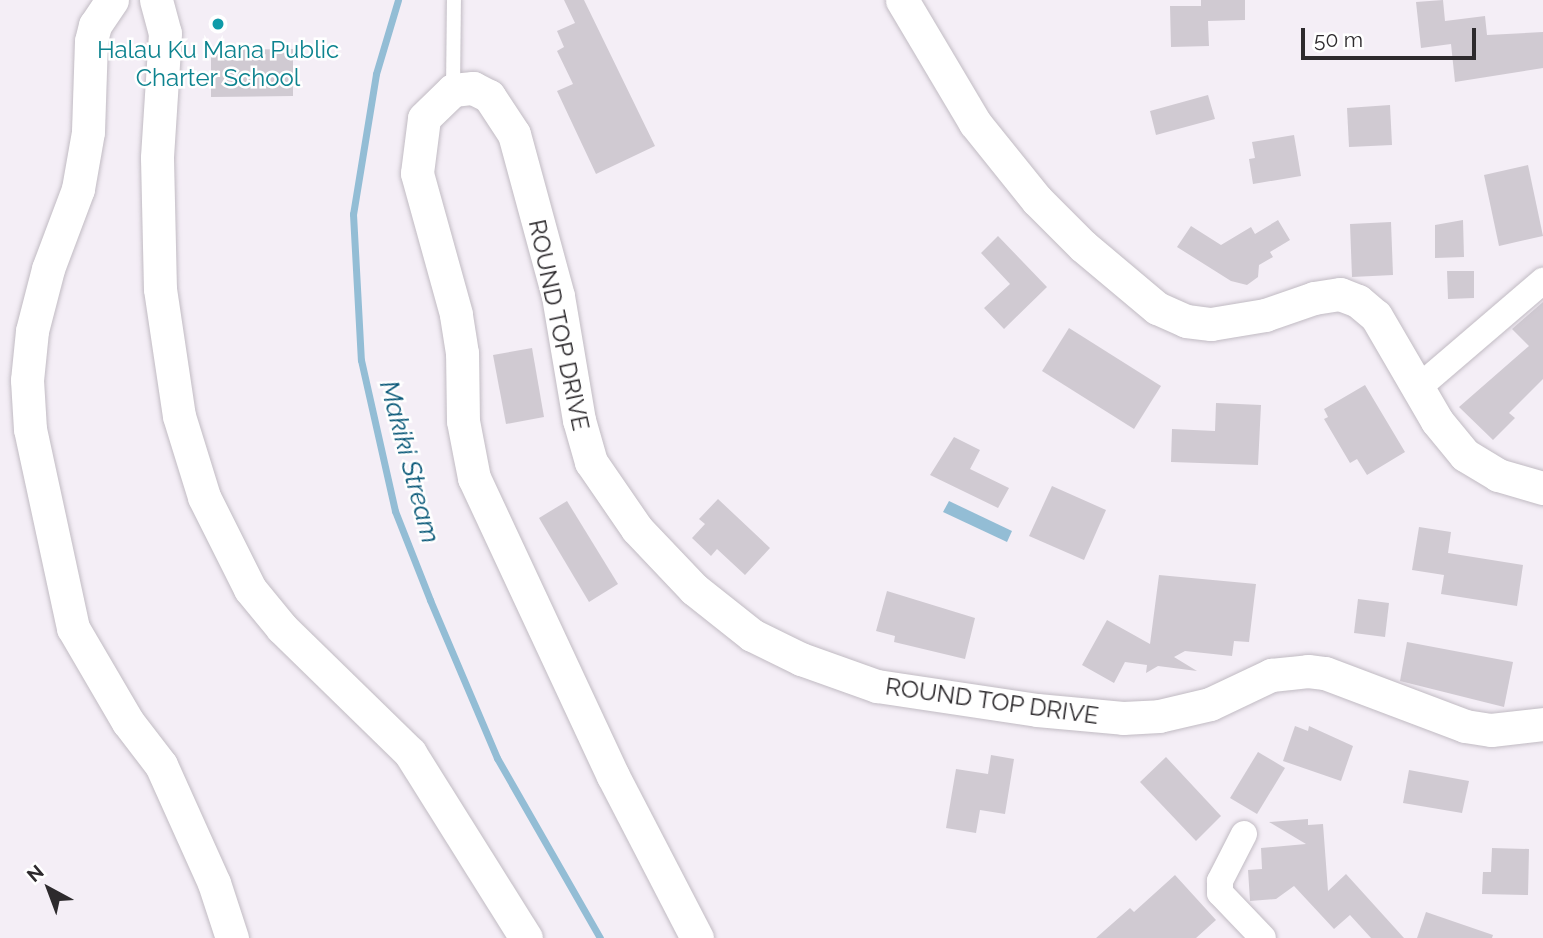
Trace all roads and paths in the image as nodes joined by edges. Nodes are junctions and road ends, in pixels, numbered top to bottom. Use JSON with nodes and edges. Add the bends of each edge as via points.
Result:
{"nodes":[{"id":1,"x":112,"y":0,"type":"edge"},
{"id":2,"x":156,"y":0,"type":"edge"},
{"id":3,"x":454,"y":0,"type":"edge"},
{"id":4,"x":902,"y":0,"type":"edge"},
{"id":5,"x":453,"y":90,"type":"junction"},
{"id":6,"x":1543,"y":281,"type":"edge"},
{"id":7,"x":1418,"y":388,"type":"junction"},
{"id":8,"x":1543,"y":488,"type":"edge"},
{"id":9,"x":1543,"y":724,"type":"edge"},
{"id":10,"x":1244,"y":834,"type":"dead end"},
{"id":11,"x":232,"y":938,"type":"edge"},
{"id":12,"x":526,"y":938,"type":"edge"},
{"id":13,"x":697,"y":938,"type":"edge"},
{"id":14,"x":1263,"y":938,"type":"edge"}],
"edges":[{"from":1,"to":11,"type":"street","via":[[95,24],[91,41],[88,132],[78,189],[44,280],[32,331],[27,380],[30,429],[73,628],[128,722],[161,765],[214,883]]},
{"from":2,"to":12,"type":"street","via":[[165,33],[157,158],[160,289],[179,416],[204,497],[250,589],[282,628],[410,753]]},
{"from":3,"to":5,"type":"lane"},
{"from":4,"to":7,"type":"street","via":[[975,123],[1037,200],[1157,308],[1186,321],[1211,324],[1340,294],[1376,316]]},
{"from":5,"to":9,"type":"street","name":"ROUND TOP DRIVE","via":[[473,88],[488,96],[514,134],[558,296],[591,463],[637,529],[694,589],[752,635],[877,686],[1037,710],[1123,718],[1159,716],[1210,704],[1271,675],[1308,671],[1325,673],[1465,726],[1491,730]]},
{"from":5,"to":13,"type":"street","via":[[424,118],[417,173],[456,314],[463,421],[474,478],[613,776]]},
{"from":6,"to":7,"type":"street"},
{"from":7,"to":8,"type":"street","via":[[1445,431],[1480,467]]},
{"from":10,"to":14,"type":"street","via":[[1220,881],[1220,893]]}]}
